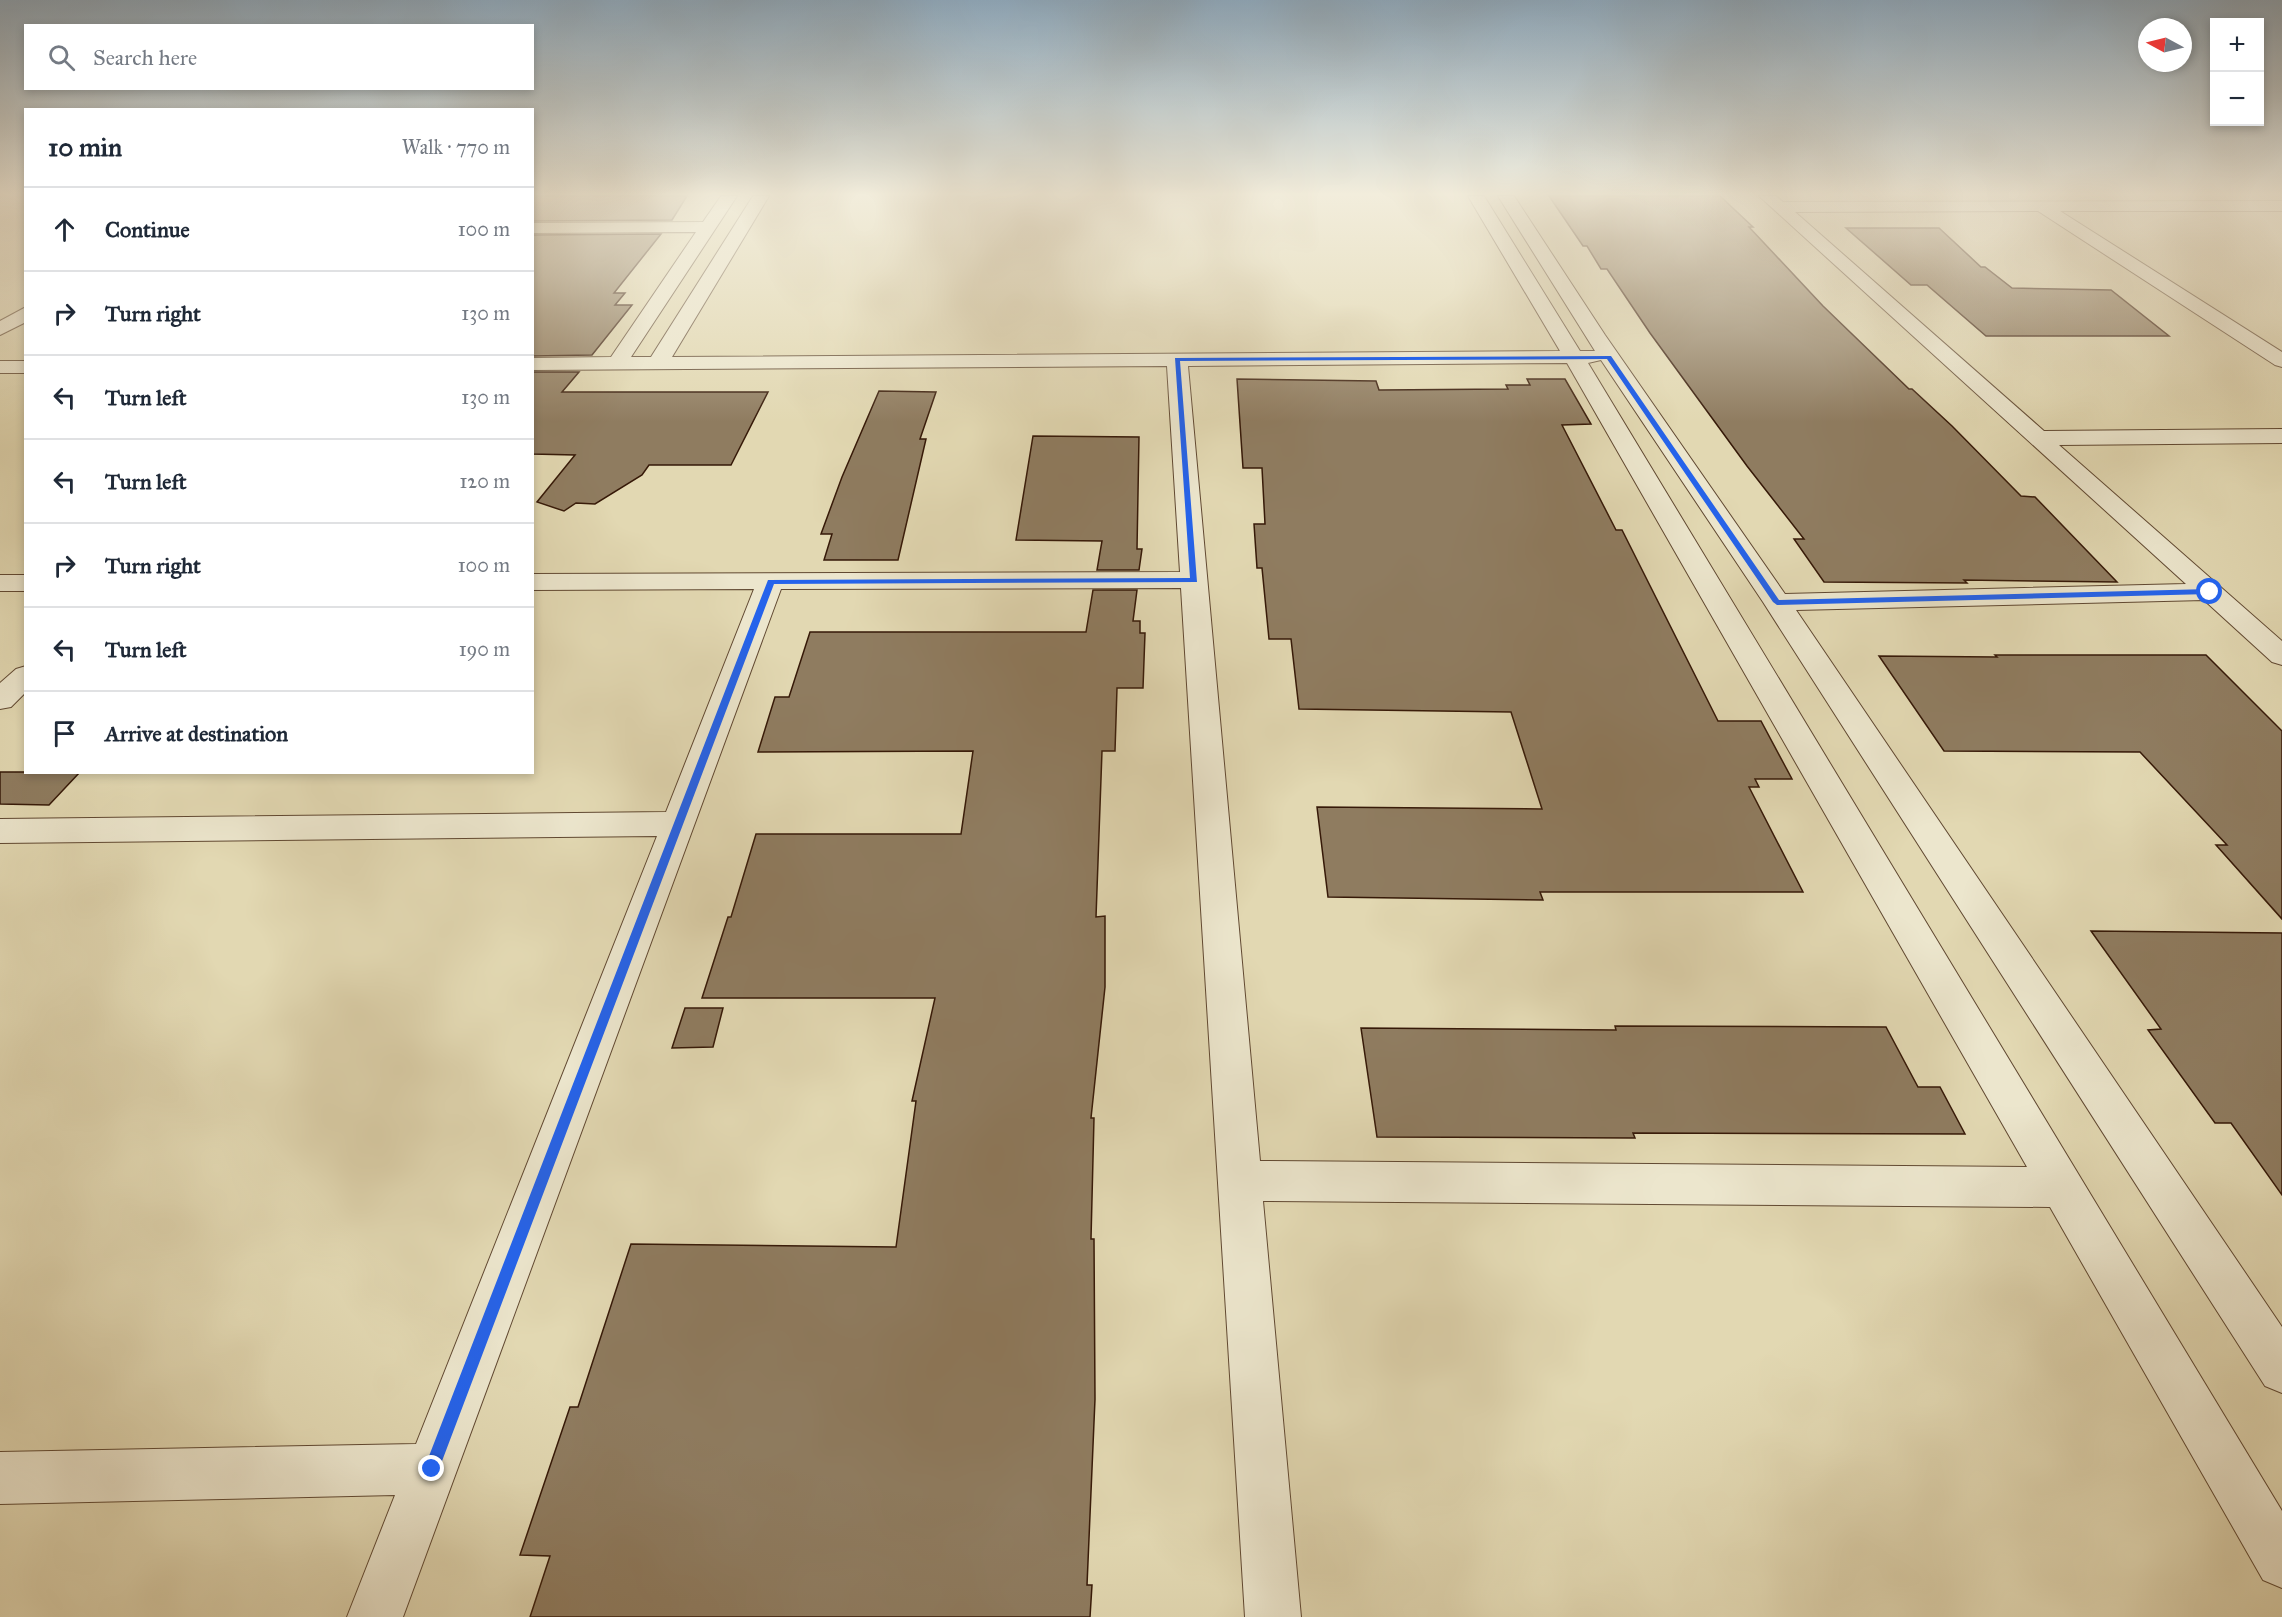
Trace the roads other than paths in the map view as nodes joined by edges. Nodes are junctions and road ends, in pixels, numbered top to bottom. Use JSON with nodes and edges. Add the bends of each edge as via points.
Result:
{"nodes":[{"id":1,"x":678,"y":271,"type":"edge"},
{"id":2,"x":714,"y":271,"type":"edge"},
{"id":3,"x":1526,"y":271,"type":"edge"},
{"id":4,"x":1541,"y":271,"type":"edge"},
{"id":5,"x":1851,"y":271,"type":"edge"},
{"id":6,"x":2142,"y":271,"type":"edge"},
{"id":7,"x":24,"y":315,"type":"edge"},
{"id":8,"x":3,"y":340,"type":"edge"},
{"id":9,"x":917,"y":340,"type":"dead end"},
{"id":10,"x":631,"y":342,"type":"junction"},
{"id":11,"x":671,"y":342,"type":"junction"},
{"id":12,"x":694,"y":342,"type":"dead end"},
{"id":13,"x":609,"y":343,"type":"dead end"},
{"id":14,"x":1575,"y":345,"type":"junction"},
{"id":15,"x":1177,"y":360,"type":"junction"},
{"id":16,"x":2282,"y":361,"type":"edge"},
{"id":17,"x":847,"y":362,"type":"junction"},
{"id":18,"x":616,"y":363,"type":"junction"},
{"id":19,"x":658,"y":363,"type":"junction"},
{"id":20,"x":534,"y":364,"type":"edge"},
{"id":21,"x":24,"y":367,"type":"edge"},
{"id":22,"x":0,"y":368,"type":"edge"},
{"id":23,"x":2282,"y":436,"type":"edge"},
{"id":24,"x":2038,"y":438,"type":"junction"},
{"id":25,"x":1194,"y":580,"type":"junction"},
{"id":26,"x":771,"y":581,"type":"junction"},
{"id":27,"x":534,"y":582,"type":"edge"},
{"id":28,"x":0,"y":583,"type":"edge"},
{"id":29,"x":24,"y":583,"type":"edge"},
{"id":30,"x":2210,"y":592,"type":"junction"},
{"id":31,"x":1777,"y":602,"type":"junction"},
{"id":32,"x":2282,"y":656,"type":"edge"},
{"id":33,"x":24,"y":677,"type":"edge"},
{"id":34,"x":0,"y":700,"type":"edge"},
{"id":35,"x":678,"y":824,"type":"junction"},
{"id":36,"x":0,"y":831,"type":"edge"},
{"id":37,"x":1240,"y":1181,"type":"junction"},
{"id":38,"x":2062,"y":1187,"type":"junction"},
{"id":39,"x":2282,"y":1369,"type":"edge"},
{"id":40,"x":432,"y":1469,"type":"junction"},
{"id":41,"x":0,"y":1478,"type":"edge"},
{"id":42,"x":2282,"y":1561,"type":"edge"},
{"id":43,"x":375,"y":1617,"type":"edge"},
{"id":44,"x":1273,"y":1617,"type":"edge"}],
"edges":[{"from":1,"to":10,"type":"street"},
{"from":2,"to":11,"type":"street"},
{"from":3,"to":14,"type":"street"},
{"from":4,"to":14,"type":"street"},
{"from":5,"to":24,"type":"street"},
{"from":6,"to":16,"type":"street"},
{"from":7,"to":8,"type":"street"},
{"from":9,"to":17,"type":"street"},
{"from":10,"to":11,"type":"street"},
{"from":10,"to":13,"type":"street"},
{"from":10,"to":18,"type":"street"},
{"from":11,"to":12,"type":"street"},
{"from":11,"to":19,"type":"street"},
{"from":14,"to":15,"type":"street"},
{"from":14,"to":31,"type":"street"},
{"from":14,"to":38,"type":"street"},
{"from":15,"to":17,"type":"street"},
{"from":15,"to":25,"type":"street"},
{"from":17,"to":19,"type":"street"},
{"from":18,"to":19,"type":"street"},
{"from":18,"to":20,"type":"street"},
{"from":21,"to":22,"type":"street"},
{"from":23,"to":24,"type":"street"},
{"from":24,"to":30,"type":"street"},
{"from":25,"to":26,"type":"street"},
{"from":25,"to":37,"type":"street"},
{"from":26,"to":27,"type":"street"},
{"from":26,"to":35,"type":"street"},
{"from":28,"to":29,"type":"street"},
{"from":30,"to":31,"type":"street"},
{"from":30,"to":32,"type":"street"},
{"from":31,"to":39,"type":"street"},
{"from":33,"to":34,"type":"street"},
{"from":35,"to":36,"type":"street"},
{"from":35,"to":40,"type":"street"},
{"from":37,"to":38,"type":"street"},
{"from":37,"to":44,"type":"street"},
{"from":38,"to":42,"type":"street"},
{"from":40,"to":41,"type":"street"},
{"from":40,"to":43,"type":"street"}]}
